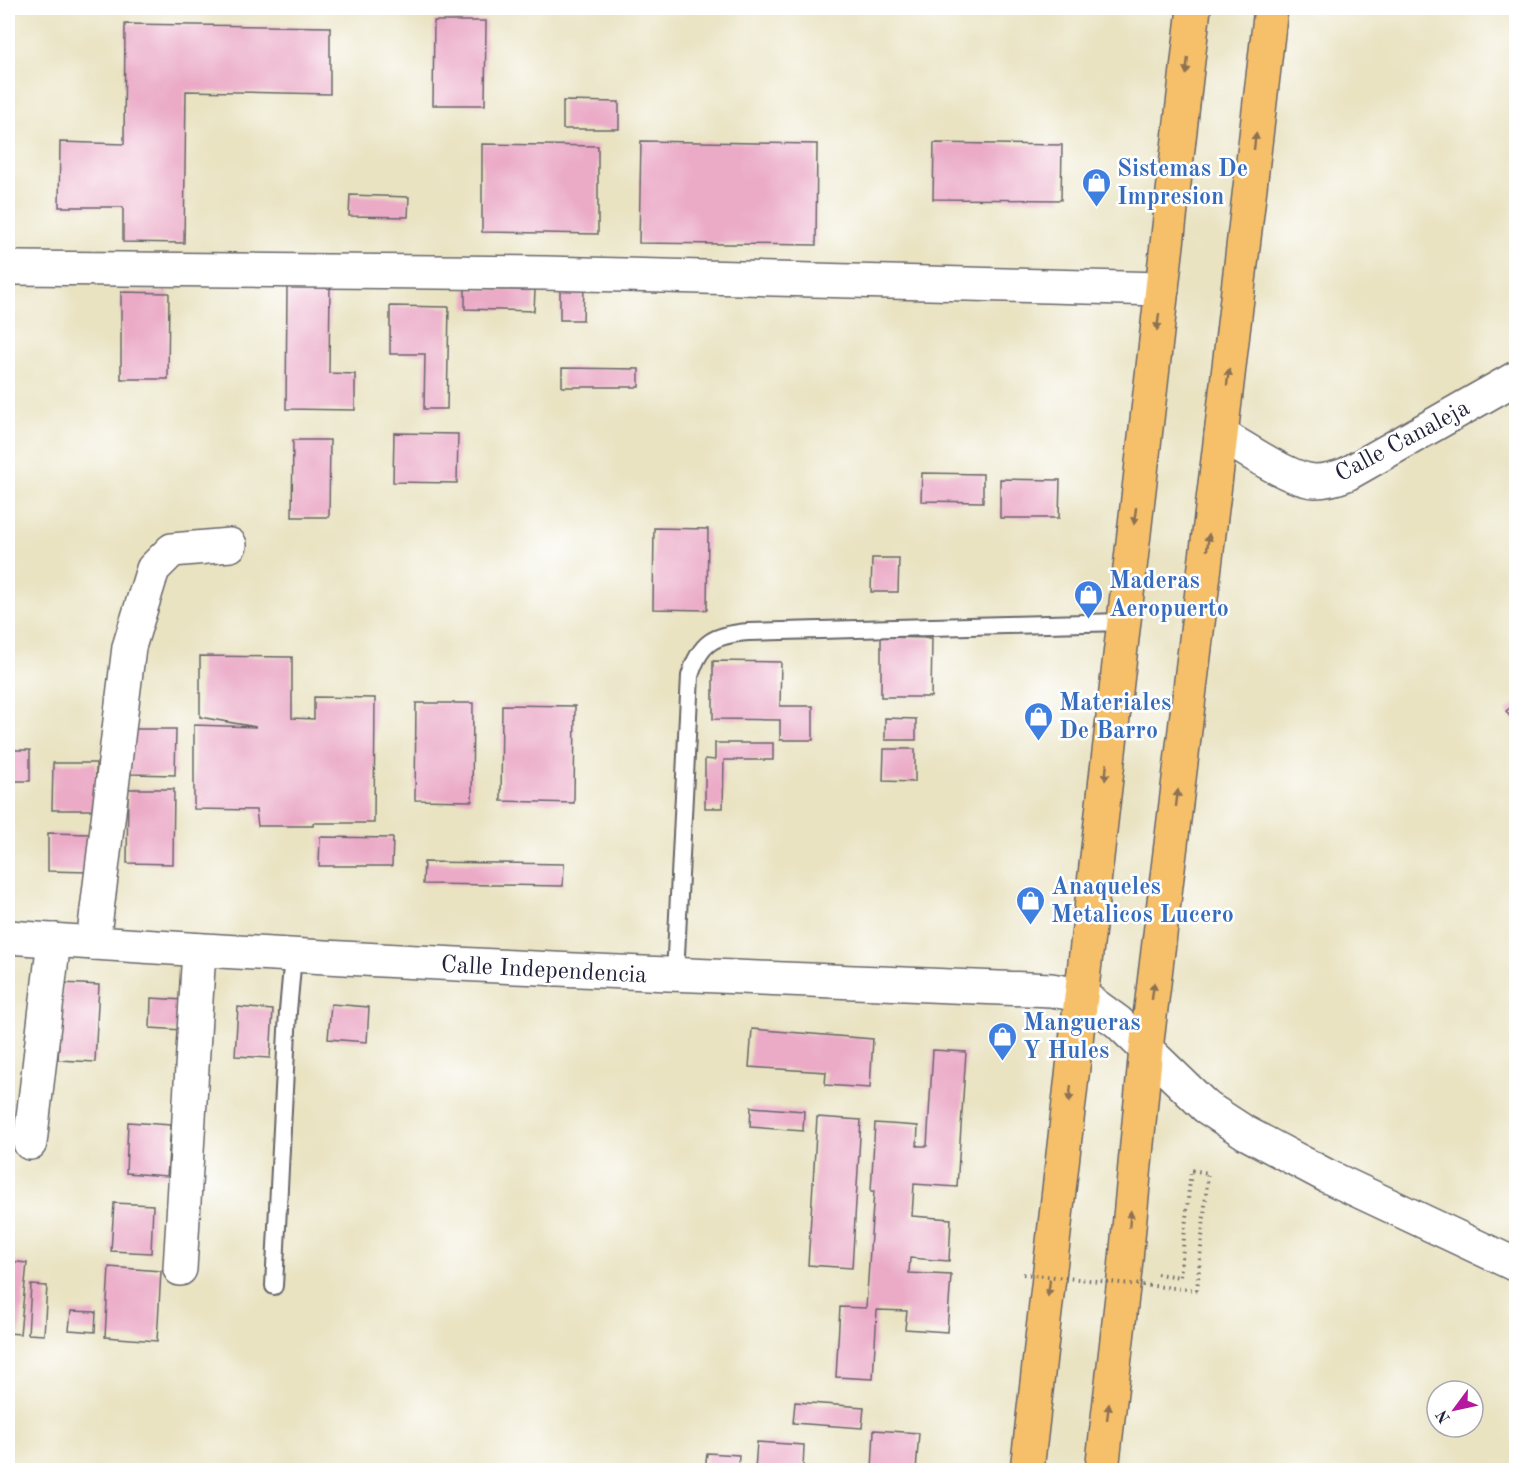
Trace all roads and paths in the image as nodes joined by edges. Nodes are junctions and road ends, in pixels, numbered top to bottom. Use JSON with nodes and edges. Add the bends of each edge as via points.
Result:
{"nodes":[{"id":1,"x":1194,"y":8,"type":"edge"},
{"id":2,"x":1270,"y":8,"type":"edge"},
{"id":3,"x":14,"y":268,"type":"dead end"},
{"id":4,"x":1162,"y":289,"type":"junction"},
{"id":5,"x":1516,"y":378,"type":"edge"},
{"id":6,"x":1221,"y":435,"type":"junction"},
{"id":7,"x":230,"y":546,"type":"dead end"},
{"id":8,"x":1123,"y":622,"type":"junction"},
{"id":9,"x":8,"y":937,"type":"edge"},
{"id":10,"x":54,"y":940,"type":"junction"},
{"id":11,"x":93,"y":943,"type":"junction"},
{"id":12,"x":199,"y":950,"type":"junction"},
{"id":13,"x":293,"y":956,"type":"junction"},
{"id":14,"x":675,"y":975,"type":"junction"},
{"id":15,"x":1081,"y":995,"type":"junction"},
{"id":16,"x":1146,"y":1049,"type":"junction"},
{"id":17,"x":30,"y":1143,"type":"dead end"},
{"id":18,"x":1516,"y":1265,"type":"edge"},
{"id":19,"x":180,"y":1269,"type":"dead end"},
{"id":20,"x":1125,"y":1270,"type":"junction"},
{"id":21,"x":1023,"y":1274,"type":"dead end"},
{"id":22,"x":274,"y":1286,"type":"dead end"},
{"id":23,"x":1027,"y":1470,"type":"edge"},
{"id":24,"x":1102,"y":1470,"type":"edge"}],
"edges":[{"from":1,"to":4,"type":"main road","one_way":true},
{"from":6,"to":2,"type":"main road","one_way":true},
{"from":3,"to":4,"type":"street","via":[[545,273]]},
{"from":4,"to":8,"type":"main road","one_way":true},
{"from":5,"to":6,"type":"street","name":"Calle Canaleja","via":[[1330,480],[1296,477]]},
{"from":16,"to":6,"type":"main road","one_way":true},
{"from":7,"to":11,"type":"street","via":[[172,550],[153,569],[129,647]]},
{"from":8,"to":14,"type":"lane","via":[[748,632],[727,634],[707,645],[696,656],[690,676]]},
{"from":8,"to":15,"type":"main road","one_way":true},
{"from":9,"to":10,"type":"street","name":"Calle Independencia"},
{"from":10,"to":11,"type":"street","name":"Calle Independencia"},
{"from":10,"to":17,"type":"street"},
{"from":11,"to":12,"type":"street","name":"Calle Independencia"},
{"from":12,"to":13,"type":"street","name":"Calle Independencia"},
{"from":12,"to":19,"type":"street"},
{"from":13,"to":14,"type":"street","name":"Calle Independencia"},
{"from":13,"to":22,"type":"lane"},
{"from":14,"to":15,"type":"street","name":"Calle Independencia","via":[[1051,990]]},
{"from":15,"to":16,"type":"street"},
{"from":15,"to":23,"type":"main road","one_way":true},
{"from":16,"to":18,"type":"street","via":[[1206,1107],[1246,1133],[1327,1176]]},
{"from":20,"to":16,"type":"main road","one_way":true},
{"from":20,"to":21,"type":"path","bridge":true,"via":[[1180,1276],[1191,1170],[1208,1173],[1197,1290]]},
{"from":24,"to":20,"type":"main road","one_way":true}]}
